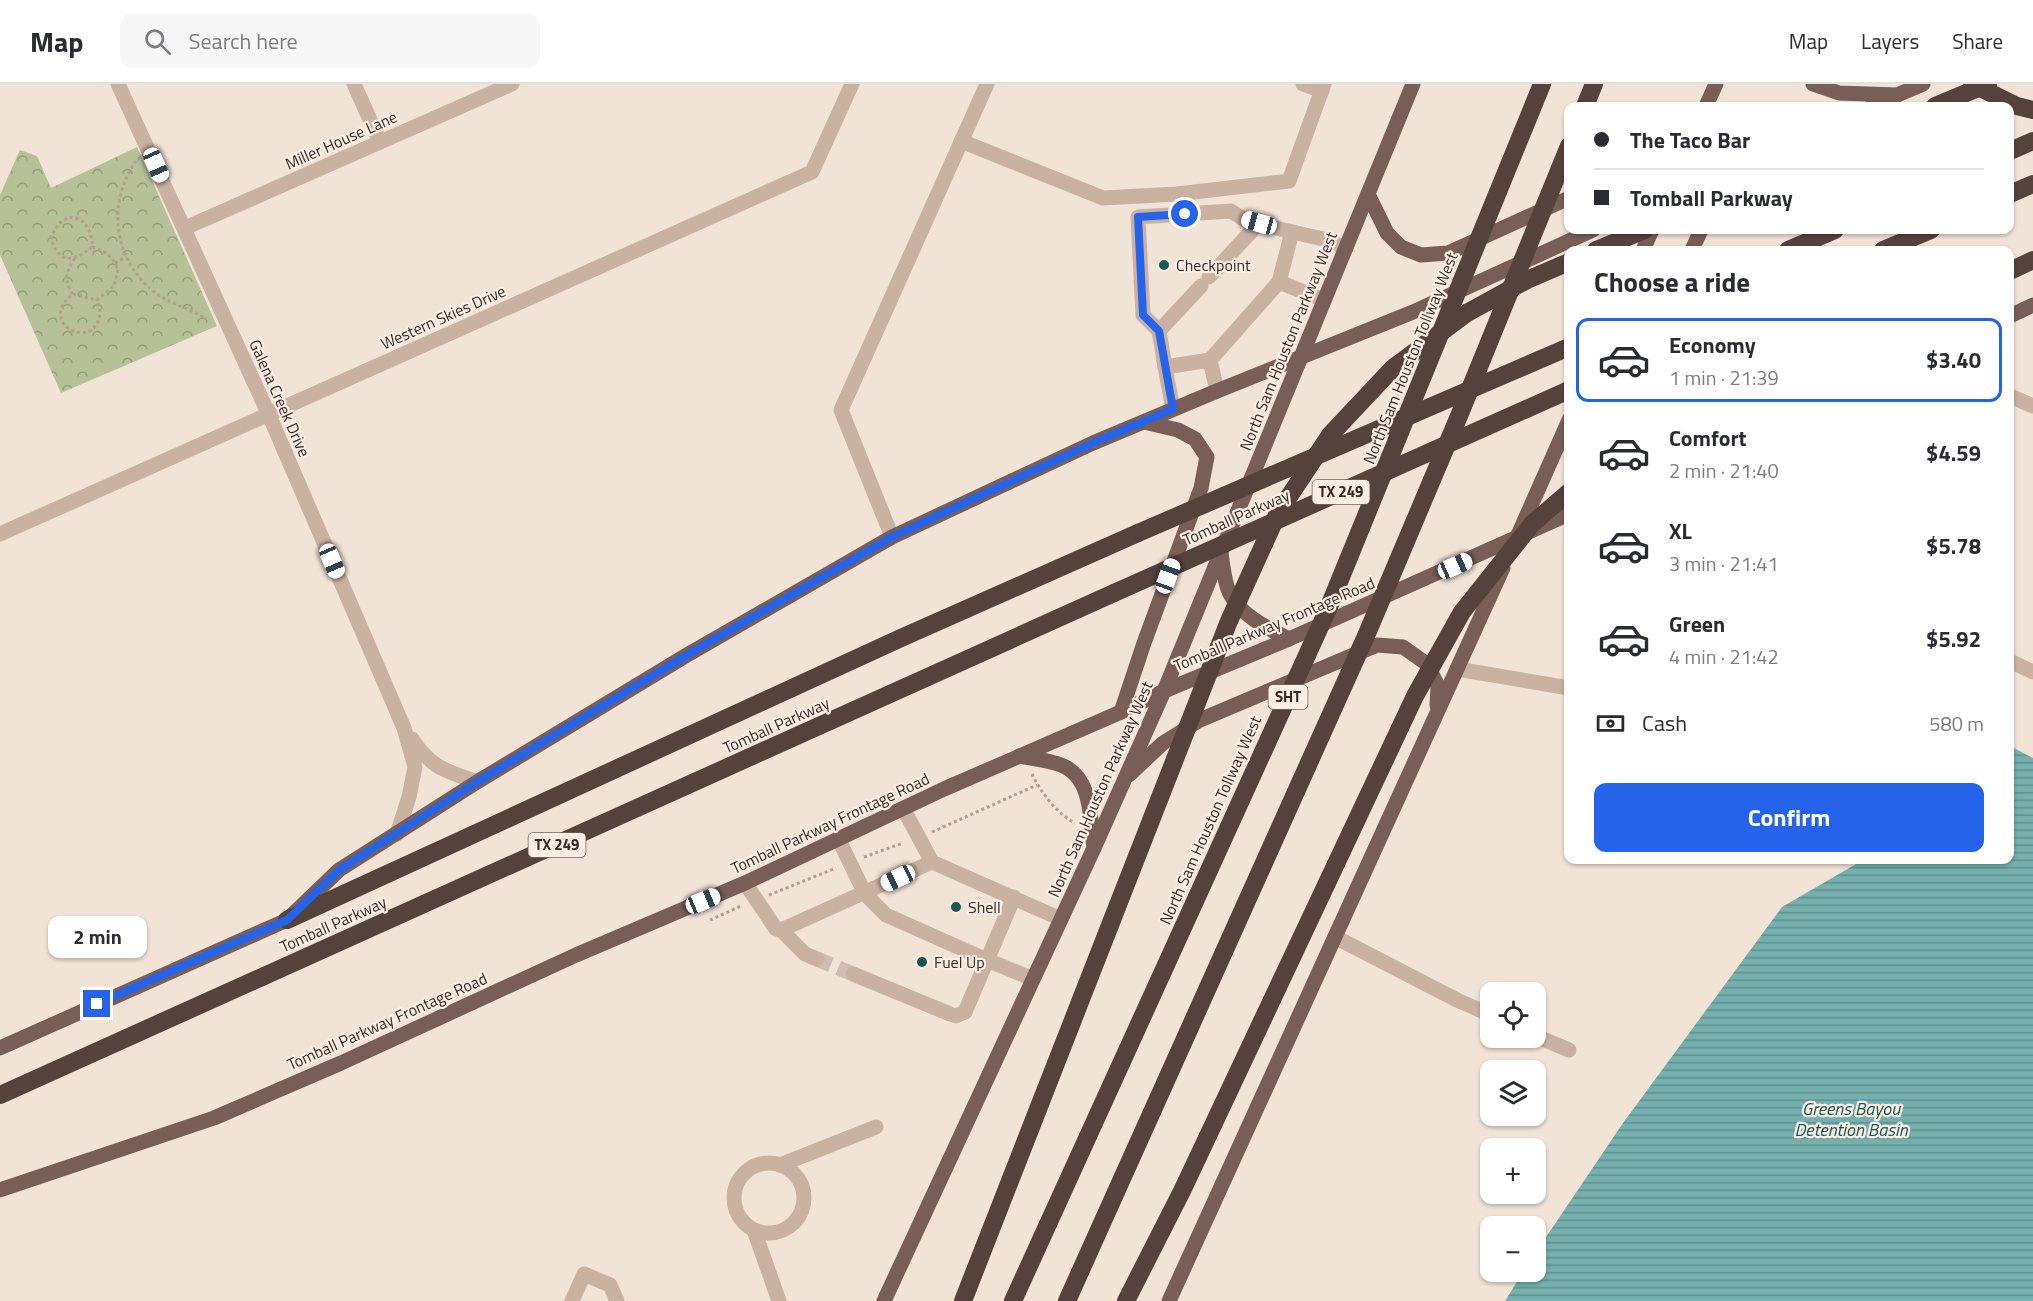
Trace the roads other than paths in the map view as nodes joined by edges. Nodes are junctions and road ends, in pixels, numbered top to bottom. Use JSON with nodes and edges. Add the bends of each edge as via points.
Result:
{"nodes":[{"id":1,"x":118,"y":84,"type":"edge"},
{"id":2,"x":354,"y":84,"type":"edge"},
{"id":3,"x":512,"y":84,"type":"edge"},
{"id":4,"x":852,"y":84,"type":"edge"},
{"id":5,"x":987,"y":84,"type":"edge"},
{"id":6,"x":1303,"y":84,"type":"edge"},
{"id":7,"x":1413,"y":84,"type":"edge"},
{"id":8,"x":1542,"y":84,"type":"edge"},
{"id":9,"x":1594,"y":84,"type":"edge"},
{"id":10,"x":1716,"y":84,"type":"edge"},
{"id":11,"x":1813,"y":84,"type":"edge"},
{"id":12,"x":1923,"y":84,"type":"edge"},
{"id":13,"x":1972,"y":84,"type":"edge"},
{"id":14,"x":1988,"y":84,"type":"edge"},
{"id":15,"x":1323,"y":87,"type":"edge"},
{"id":16,"x":1897,"y":95,"type":"junction"},
{"id":17,"x":1587,"y":102,"type":"edge"},
{"id":18,"x":1708,"y":102,"type":"edge"},
{"id":19,"x":1880,"y":102,"type":"edge"},
{"id":20,"x":1945,"y":102,"type":"edge"},
{"id":21,"x":2009,"y":102,"type":"edge"},
{"id":22,"x":2014,"y":105,"type":"edge"},
{"id":23,"x":2033,"y":110,"type":"edge"},
{"id":24,"x":961,"y":141,"type":"junction"},
{"id":25,"x":2033,"y":141,"type":"edge"},
{"id":26,"x":380,"y":142,"type":"junction"},
{"id":27,"x":2014,"y":150,"type":"edge"},
{"id":28,"x":1564,"y":158,"type":"edge"},
{"id":29,"x":2033,"y":184,"type":"edge"},
{"id":30,"x":2014,"y":193,"type":"edge"},
{"id":31,"x":1368,"y":194,"type":"junction"},
{"id":32,"x":1564,"y":200,"type":"edge"},
{"id":33,"x":1252,"y":221,"type":"junction"},
{"id":34,"x":184,"y":228,"type":"junction"},
{"id":35,"x":1292,"y":232,"type":"junction"},
{"id":36,"x":1584,"y":234,"type":"edge"},
{"id":37,"x":1635,"y":234,"type":"edge"},
{"id":38,"x":1826,"y":234,"type":"edge"},
{"id":39,"x":1921,"y":234,"type":"edge"},
{"id":40,"x":1606,"y":246,"type":"edge"},
{"id":41,"x":1797,"y":246,"type":"edge"},
{"id":42,"x":1893,"y":246,"type":"edge"},
{"id":43,"x":1346,"y":248,"type":"junction"},
{"id":44,"x":1564,"y":254,"type":"edge"},
{"id":45,"x":1535,"y":256,"type":"junction"},
{"id":46,"x":2033,"y":260,"type":"edge"},
{"id":47,"x":1564,"y":264,"type":"edge"},
{"id":48,"x":2014,"y":269,"type":"edge"},
{"id":49,"x":1279,"y":282,"type":"junction"},
{"id":50,"x":1324,"y":300,"type":"junction"},
{"id":51,"x":2033,"y":305,"type":"edge"},
{"id":52,"x":2014,"y":314,"type":"edge"},
{"id":53,"x":1159,"y":331,"type":"junction"},
{"id":54,"x":1564,"y":348,"type":"edge"},
{"id":55,"x":1301,"y":356,"type":"junction"},
{"id":56,"x":1210,"y":360,"type":"junction"},
{"id":57,"x":1165,"y":367,"type":"junction"},
{"id":58,"x":1217,"y":391,"type":"junction"},
{"id":59,"x":1564,"y":392,"type":"edge"},
{"id":60,"x":2014,"y":398,"type":"edge"},
{"id":61,"x":2033,"y":406,"type":"edge"},
{"id":62,"x":1173,"y":409,"type":"junction"},
{"id":63,"x":269,"y":415,"type":"junction"},
{"id":64,"x":1144,"y":422,"type":"junction"},
{"id":65,"x":1564,"y":431,"type":"edge"},
{"id":66,"x":1564,"y":496,"type":"edge"},
{"id":67,"x":1564,"y":516,"type":"edge"},
{"id":68,"x":0,"y":534,"type":"edge"},
{"id":69,"x":892,"y":537,"type":"junction"},
{"id":70,"x":1517,"y":538,"type":"junction"},
{"id":71,"x":1221,"y":553,"type":"junction"},
{"id":72,"x":1288,"y":639,"type":"junction"},
{"id":73,"x":2014,"y":663,"type":"edge"},
{"id":74,"x":1457,"y":669,"type":"junction"},
{"id":75,"x":2033,"y":672,"type":"edge"},
{"id":76,"x":1564,"y":687,"type":"edge"},
{"id":77,"x":1164,"y":691,"type":"junction"},
{"id":78,"x":1121,"y":712,"type":"junction"},
{"id":79,"x":1437,"y":714,"type":"junction"},
{"id":80,"x":404,"y":728,"type":"junction"},
{"id":81,"x":1019,"y":756,"type":"junction"},
{"id":82,"x":1124,"y":780,"type":"junction"},
{"id":83,"x":477,"y":782,"type":"junction"},
{"id":84,"x":903,"y":808,"type":"junction"},
{"id":85,"x":397,"y":834,"type":"junction"},
{"id":86,"x":838,"y":838,"type":"junction"},
{"id":87,"x":1094,"y":848,"type":"junction"},
{"id":88,"x":932,"y":862,"type":"junction"},
{"id":89,"x":745,"y":883,"type":"junction"},
{"id":90,"x":865,"y":894,"type":"junction"},
{"id":91,"x":1014,"y":897,"type":"junction"},
{"id":92,"x":1061,"y":919,"type":"junction"},
{"id":93,"x":287,"y":920,"type":"junction"},
{"id":94,"x":781,"y":930,"type":"junction"},
{"id":95,"x":1335,"y":937,"type":"junction"},
{"id":96,"x":817,"y":959,"type":"tunnel mouth"},
{"id":97,"x":987,"y":960,"type":"junction"},
{"id":98,"x":853,"y":974,"type":"tunnel mouth"},
{"id":99,"x":1034,"y":979,"type":"junction"},
{"id":100,"x":1480,"y":1010,"type":"edge"},
{"id":101,"x":1546,"y":1040,"type":"edge"},
{"id":102,"x":0,"y":1048,"type":"edge"},
{"id":103,"x":1569,"y":1050,"type":"dead end"},
{"id":104,"x":0,"y":1095,"type":"edge"},
{"id":105,"x":876,"y":1127,"type":"dead end"},
{"id":106,"x":780,"y":1165,"type":"junction"},
{"id":107,"x":0,"y":1190,"type":"edge"},
{"id":108,"x":754,"y":1230,"type":"junction"},
{"id":109,"x":572,"y":1301,"type":"edge"},
{"id":110,"x":617,"y":1301,"type":"edge"},
{"id":111,"x":779,"y":1301,"type":"edge"},
{"id":112,"x":884,"y":1301,"type":"edge"},
{"id":113,"x":963,"y":1301,"type":"edge"},
{"id":114,"x":1013,"y":1301,"type":"edge"},
{"id":115,"x":1067,"y":1301,"type":"edge"},
{"id":116,"x":1126,"y":1301,"type":"edge"},
{"id":117,"x":1169,"y":1301,"type":"edge"}],
"edges":[{"from":1,"to":34,"type":"street","name":"Galena Creek Drive"},
{"from":2,"to":26,"type":"street"},
{"from":3,"to":26,"type":"street","name":"Miller House Lane"},
{"from":4,"to":63,"type":"street","name":"Western Skies Drive","via":[[812,172]]},
{"from":5,"to":24,"type":"street"},
{"from":6,"to":15,"type":"street"},
{"from":7,"to":31,"type":"main road","name":"North Sam Houston Parkway West"},
{"from":8,"to":114,"type":"highway","name":"North Sam Houston Tollway West","number":"SHT","bridge":true,"via":[[1328,609]]},
{"from":9,"to":17,"type":"highway"},
{"from":10,"to":18,"type":"main road"},
{"from":11,"to":16,"type":"main road","via":[[1839,93]]},
{"from":12,"to":16,"type":"main road"},
{"from":13,"to":21,"type":"highway"},
{"from":14,"to":20,"type":"highway","bridge":true},
{"from":15,"to":24,"type":"street","via":[[1289,181],[1103,198]]},
{"from":16,"to":19,"type":"main road"},
{"from":22,"to":23,"type":"highway"},
{"from":24,"to":69,"type":"street","via":[[842,410]]},
{"from":25,"to":27,"type":"highway"},
{"from":26,"to":34,"type":"street","name":"Miller House Lane"},
{"from":28,"to":115,"type":"highway","number":"SHT","bridge":true,"via":[[1366,636]]},
{"from":29,"to":30,"type":"highway"},
{"from":31,"to":32,"type":"main road","via":[[1387,233],[1401,247],[1420,255],[1448,253]]},
{"from":31,"to":43,"type":"main road","name":"North Sam Houston Parkway West"},
{"from":33,"to":35,"type":"street"},
{"from":33,"to":53,"type":"street"},
{"from":33,"to":53,"type":"street","via":[[1231,211],[1138,217],[1143,315]]},
{"from":34,"to":63,"type":"street","name":"Galena Creek Drive"},
{"from":35,"to":43,"type":"street"},
{"from":35,"to":49,"type":"street"},
{"from":36,"to":45,"type":"main road"},
{"from":37,"to":40,"type":"highway"},
{"from":38,"to":41,"type":"highway"},
{"from":39,"to":42,"type":"highway"},
{"from":43,"to":50,"type":"main road","name":"North Sam Houston Parkway West"},
{"from":44,"to":45,"type":"main road"},
{"from":45,"to":55,"type":"main road","via":[[1413,312]]},
{"from":46,"to":48,"type":"highway"},
{"from":47,"to":113,"type":"highway","bridge":true,"via":[[1527,279],[1467,313],[1393,368],[1330,435],[1278,513],[1229,621]]},
{"from":49,"to":50,"type":"street"},
{"from":49,"to":56,"type":"street"},
{"from":50,"to":55,"type":"main road","name":"North Sam Houston Parkway West"},
{"from":51,"to":52,"type":"main road"},
{"from":53,"to":57,"type":"street"},
{"from":54,"to":93,"type":"highway","name":"Tomball Parkway","number":"TX 249","bridge":true,"via":[[901,638]]},
{"from":55,"to":58,"type":"main road"},
{"from":55,"to":71,"type":"main road","name":"North Sam Houston Parkway West"},
{"from":56,"to":57,"type":"street"},
{"from":56,"to":58,"type":"street"},
{"from":57,"to":62,"type":"street"},
{"from":58,"to":62,"type":"main road"},
{"from":59,"to":104,"type":"highway","name":"Tomball Parkway","number":"TX 249","bridge":true},
{"from":60,"to":61,"type":"street"},
{"from":62,"to":64,"type":"main road"},
{"from":63,"to":68,"type":"street","name":"Western Skies Drive"},
{"from":63,"to":80,"type":"street","name":"Galena Creek Drive"},
{"from":64,"to":69,"type":"main road"},
{"from":64,"to":78,"type":"main road","via":[[1196,439],[1207,457],[1201,488]]},
{"from":65,"to":70,"type":"main road"},
{"from":66,"to":116,"type":"highway","bridge":true,"via":[[1532,524],[1462,612],[1415,696],[1182,1191]]},
{"from":67,"to":70,"type":"main road","name":"Tomball Parkway Frontage Road"},
{"from":69,"to":83,"type":"main road"},
{"from":70,"to":72,"type":"main road","name":"Tomball Parkway Frontage Road"},
{"from":70,"to":74,"type":"main road"},
{"from":71,"to":72,"type":"main road","via":[[1230,596],[1263,626]]},
{"from":71,"to":77,"type":"main road","name":"North Sam Houston Parkway West"},
{"from":72,"to":77,"type":"main road","name":"Tomball Parkway Frontage Road"},
{"from":73,"to":75,"type":"street"},
{"from":74,"to":76,"type":"street"},
{"from":74,"to":79,"type":"main road"},
{"from":77,"to":78,"type":"main road","name":"Tomball Parkway Frontage Road"},
{"from":77,"to":82,"type":"main road","name":"North Sam Houston Parkway West"},
{"from":78,"to":81,"type":"main road","name":"Tomball Parkway Frontage Road"},
{"from":79,"to":82,"type":"main road","via":[[1438,686],[1427,664],[1403,647],[1377,645],[1200,720],[1163,743]]},
{"from":79,"to":95,"type":"main road"},
{"from":80,"to":83,"type":"street","name":"Galena Creek Drive","via":[[424,757],[442,769]]},
{"from":80,"to":85,"type":"street","name":"Galena Creek Drive","via":[[415,767]]},
{"from":81,"to":84,"type":"main road","name":"Tomball Parkway Frontage Road"},
{"from":81,"to":87,"type":"main road","via":[[1074,772],[1088,804]]},
{"from":82,"to":87,"type":"main road","name":"North Sam Houston Parkway West"},
{"from":83,"to":85,"type":"main road"},
{"from":84,"to":86,"type":"main road","name":"Tomball Parkway Frontage Road"},
{"from":84,"to":88,"type":"street"},
{"from":85,"to":93,"type":"main road","via":[[339,870]]},
{"from":86,"to":89,"type":"main road","name":"Tomball Parkway Frontage Road"},
{"from":86,"to":90,"type":"street"},
{"from":87,"to":92,"type":"main road","name":"North Sam Houston Parkway West"},
{"from":88,"to":90,"type":"street"},
{"from":88,"to":91,"type":"street"},
{"from":89,"to":94,"type":"street","via":[[776,929]]},
{"from":89,"to":107,"type":"main road","name":"Tomball Parkway Frontage Road","via":[[214,1118]]},
{"from":90,"to":94,"type":"street"},
{"from":90,"to":97,"type":"street","via":[[886,915]]},
{"from":91,"to":92,"type":"street"},
{"from":91,"to":97,"type":"street"},
{"from":92,"to":99,"type":"main road","name":"North Sam Houston Parkway West"},
{"from":93,"to":102,"type":"main road","name":"Tomball Parkway","number":"TX 249"},
{"from":94,"to":96,"type":"street","via":[[805,954]]},
{"from":95,"to":100,"type":"street"},
{"from":95,"to":117,"type":"main road"},
{"from":97,"to":98,"type":"street","via":[[965,1012],[956,1016]]},
{"from":97,"to":99,"type":"street"},
{"from":99,"to":112,"type":"main road","name":"North Sam Houston Parkway West"},
{"from":101,"to":103,"type":"street"},
{"from":105,"to":106,"type":"street"},
{"from":106,"to":108,"type":"street","via":[[757,1165],[747,1171],[735,1191],[738,1213]]},
{"from":106,"to":108,"type":"street","via":[[798,1178],[803,1189],[802,1211],[787,1228],[777,1232]]},
{"from":108,"to":111,"type":"street"},
{"from":109,"to":110,"type":"street","via":[[584,1274],[610,1285]]}]}
